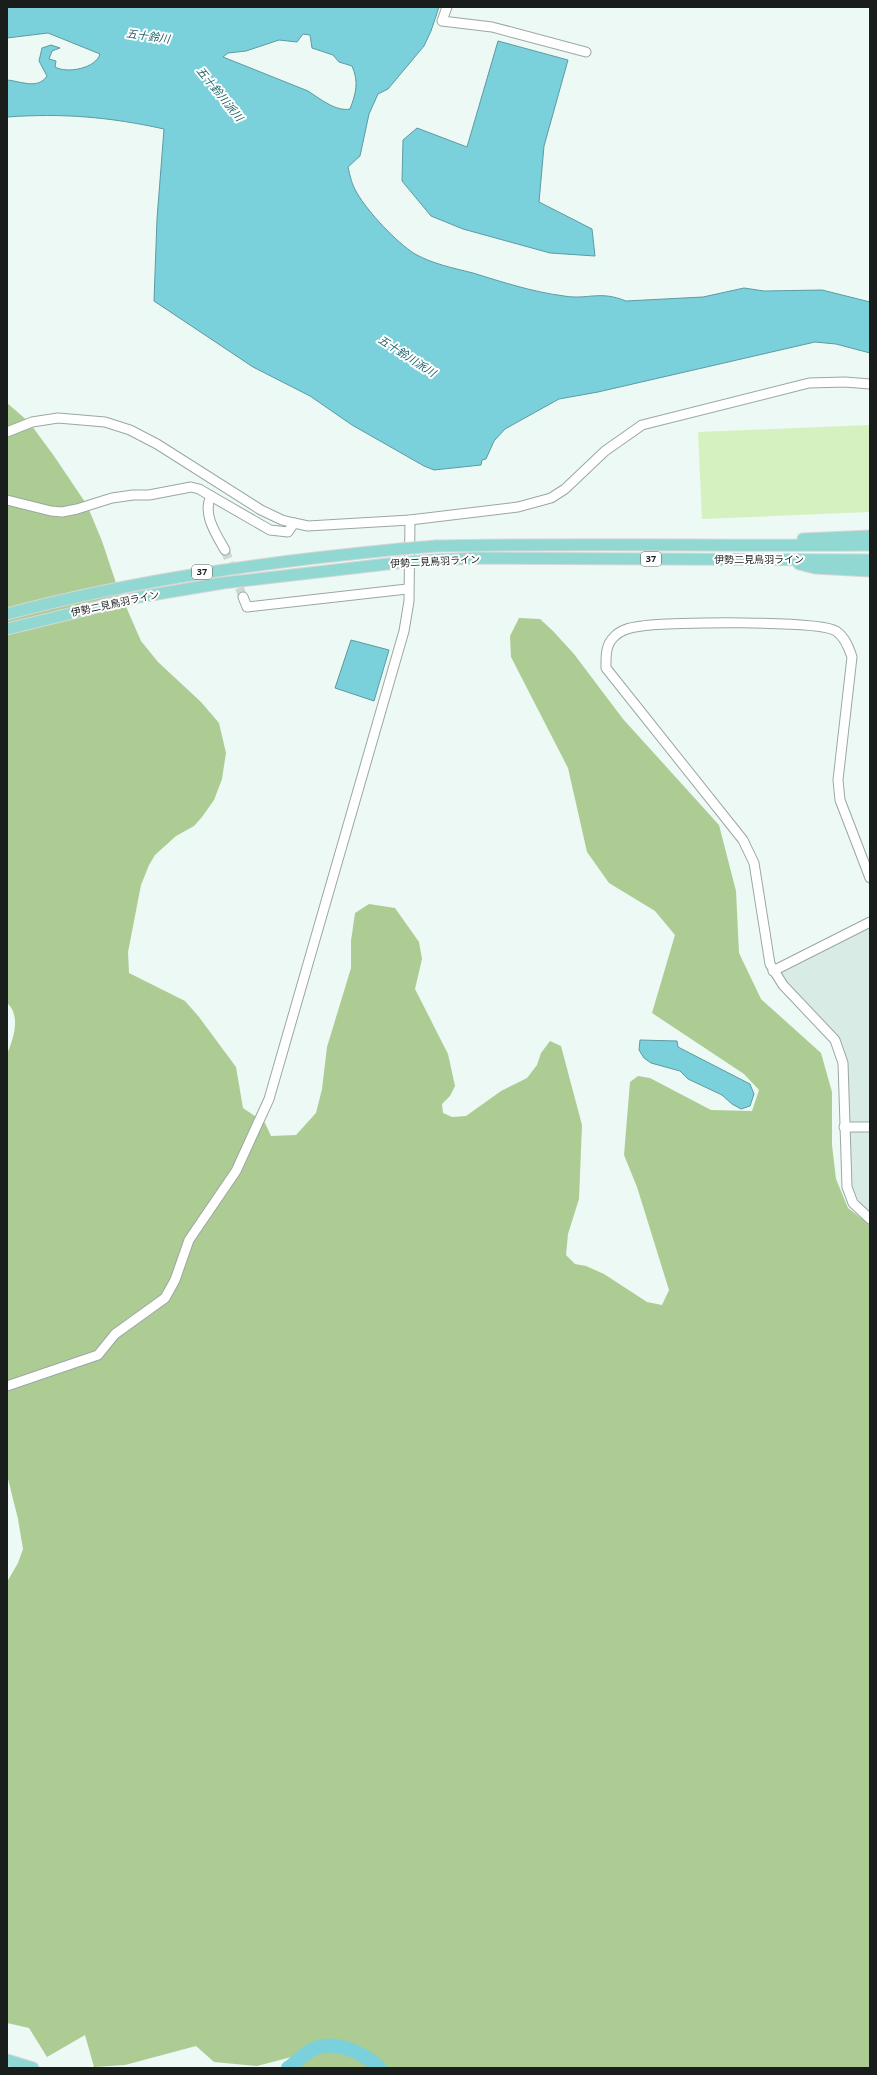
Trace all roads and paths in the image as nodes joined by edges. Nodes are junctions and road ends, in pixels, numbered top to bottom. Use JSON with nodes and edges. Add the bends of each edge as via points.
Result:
{"nodes":[{"id":1,"x":447,"y":7,"type":"edge"},
{"id":2,"x":586,"y":52,"type":"dead end"},
{"id":3,"x":870,"y":384,"type":"edge"},
{"id":4,"x":7,"y":432,"type":"edge"},
{"id":5,"x":211,"y":496,"type":"junction"},
{"id":6,"x":7,"y":500,"type":"edge"},
{"id":7,"x":410,"y":520,"type":"junction"},
{"id":8,"x":294,"y":523,"type":"junction"},
{"id":9,"x":870,"y":536,"type":"edge"},
{"id":10,"x":870,"y":545,"type":"edge"},
{"id":11,"x":723,"y":546,"type":"junction"},
{"id":12,"x":225,"y":550,"type":"tunnel mouth"},
{"id":13,"x":779,"y":559,"type":"junction"},
{"id":14,"x":870,"y":560,"type":"edge"},
{"id":15,"x":870,"y":571,"type":"edge"},
{"id":16,"x":408,"y":589,"type":"junction"},
{"id":17,"x":79,"y":595,"type":"junction"},
{"id":18,"x":243,"y":597,"type":"tunnel mouth"},
{"id":19,"x":7,"y":606,"type":"edge"},
{"id":20,"x":7,"y":614,"type":"edge"},
{"id":21,"x":7,"y":629,"type":"edge"},
{"id":22,"x":870,"y":878,"type":"edge"},
{"id":23,"x":870,"y":922,"type":"edge"},
{"id":24,"x":773,"y":971,"type":"junction"},
{"id":25,"x":844,"y":1127,"type":"junction"},
{"id":26,"x":870,"y":1127,"type":"edge"},
{"id":27,"x":870,"y":1219,"type":"edge"},
{"id":28,"x":7,"y":1386,"type":"edge"},
{"id":29,"x":7,"y":2060,"type":"edge"},
{"id":30,"x":33,"y":2068,"type":"edge"}],
"edges":[{"from":1,"to":2,"type":"street","via":[[442,21],[492,27]]},
{"from":3,"to":7,"type":"street","via":[[809,383],[642,425],[605,451],[565,489],[550,498],[518,507]]},
{"from":4,"to":8,"type":"street","via":[[32,422],[58,418],[87,419],[119,426],[157,444],[261,510]]},
{"from":5,"to":6,"type":"street","via":[[191,487],[149,495],[133,494],[112,498],[62,512]]},
{"from":5,"to":8,"type":"street","via":[[270,530],[288,532]]},
{"from":5,"to":12,"type":"street","via":[[209,517]]},
{"from":7,"to":8,"type":"street","via":[[308,526]]},
{"from":7,"to":16,"type":"street"},
{"from":9,"to":11,"type":"main road","via":[[767,540]]},
{"from":10,"to":11,"type":"main road","name":"伊勢二見鳥羽ライン","number":"37"},
{"from":11,"to":17,"type":"main road","name":"伊勢二見鳥羽ライン","number":"37","bridge":true,"via":[[559,543],[436,546],[223,569]]},
{"from":13,"to":14,"type":"main road","name":"伊勢二見鳥羽ライン","number":"37"},
{"from":13,"to":15,"type":"main road","via":[[816,568]]},
{"from":13,"to":21,"type":"main road","name":"伊勢二見鳥羽ライン","number":"37","bridge":true,"via":[[477,558],[396,562],[223,582],[139,596]]},
{"from":16,"to":18,"type":"street","via":[[247,606]]},
{"from":16,"to":28,"type":"street","via":[[409,602],[400,648],[269,1099],[246,1152],[231,1180],[189,1240],[175,1280],[165,1298],[115,1334],[98,1355]]},
{"from":17,"to":19,"type":"main road"},
{"from":17,"to":20,"type":"main road","name":"伊勢二見鳥羽ライン","number":"37"},
{"from":22,"to":24,"type":"street","via":[[840,800],[838,780],[852,657],[848,645],[837,632],[804,625],[710,624],[643,626],[624,630],[613,637],[606,652],[606,668],[743,840],[754,863]]},
{"from":23,"to":24,"type":"street"},
{"from":24,"to":25,"type":"street","via":[[835,1040],[843,1063]]},
{"from":25,"to":26,"type":"street"},
{"from":25,"to":27,"type":"street","via":[[847,1187],[853,1203]]},
{"from":29,"to":30,"type":"main road"}]}
